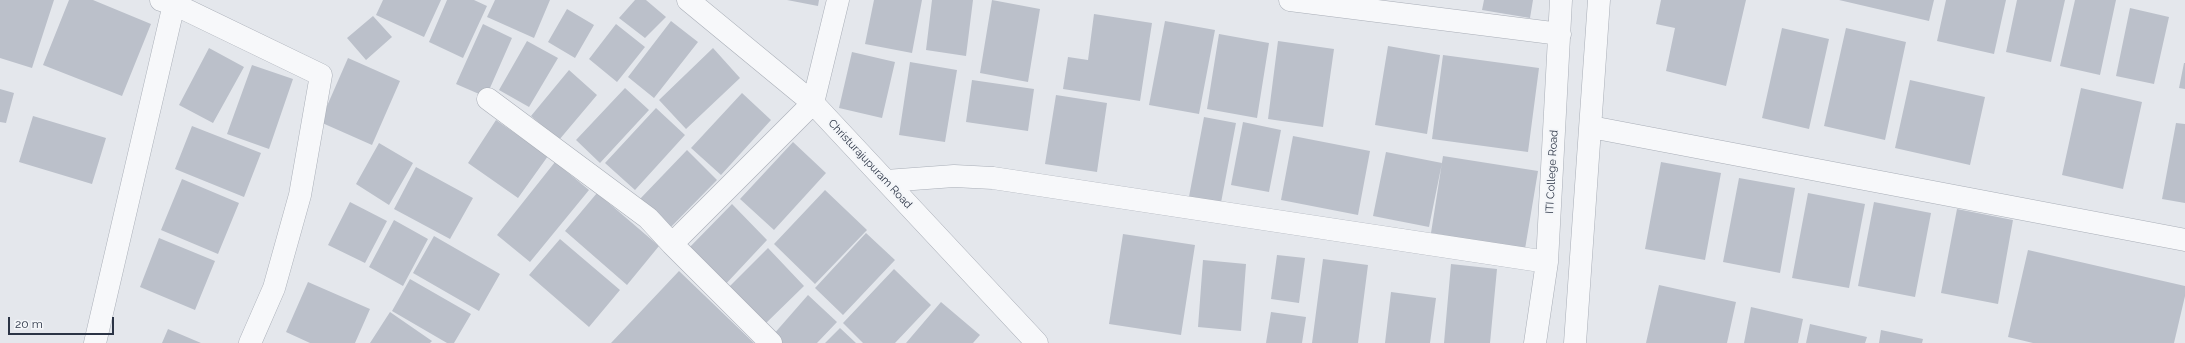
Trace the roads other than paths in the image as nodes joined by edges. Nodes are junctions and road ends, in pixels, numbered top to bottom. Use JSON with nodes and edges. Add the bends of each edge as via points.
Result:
{"nodes":[{"id":1,"x":688,"y":0,"type":"edge"},
{"id":2,"x":838,"y":0,"type":"edge"},
{"id":3,"x":1290,"y":0,"type":"edge"},
{"id":4,"x":1562,"y":0,"type":"edge"},
{"id":5,"x":1599,"y":0,"type":"edge"},
{"id":6,"x":167,"y":2,"type":"edge"},
{"id":7,"x":1560,"y":34,"type":"junction"},
{"id":8,"x":488,"y":99,"type":"dead end"},
{"id":9,"x":813,"y":103,"type":"junction"},
{"id":10,"x":1591,"y":127,"type":"junction"},
{"id":11,"x":886,"y":181,"type":"junction"},
{"id":12,"x":2185,"y":240,"type":"edge"},
{"id":13,"x":672,"y":244,"type":"junction"},
{"id":14,"x":1547,"y":262,"type":"junction"},
{"id":15,"x":95,"y":343,"type":"edge"},
{"id":16,"x":250,"y":343,"type":"edge"},
{"id":17,"x":771,"y":343,"type":"edge"},
{"id":18,"x":1037,"y":343,"type":"edge"},
{"id":19,"x":1535,"y":343,"type":"edge"},
{"id":20,"x":1576,"y":343,"type":"edge"}],
"edges":[{"from":1,"to":9,"type":"street","name":"Christurajupuram Road"},
{"from":2,"to":9,"type":"street"},
{"from":3,"to":7,"type":"street"},
{"from":4,"to":7,"type":"street","name":"ITI College Road"},
{"from":5,"to":10,"type":"street"},
{"from":6,"to":15,"type":"street"},
{"from":6,"to":16,"type":"street","via":[[321,75],[300,195],[274,288]]},
{"from":7,"to":14,"type":"street","name":"ITI College Road"},
{"from":8,"to":13,"type":"street","via":[[648,218]]},
{"from":9,"to":11,"type":"street","name":"Christurajupuram Road"},
{"from":9,"to":13,"type":"street"},
{"from":10,"to":12,"type":"street"},
{"from":10,"to":20,"type":"street"},
{"from":11,"to":14,"type":"street","via":[[954,176],[993,178]]},
{"from":11,"to":18,"type":"street","name":"Christurajupuram Road"},
{"from":13,"to":17,"type":"street"},
{"from":14,"to":19,"type":"street","name":"ITI College Road"}]}
